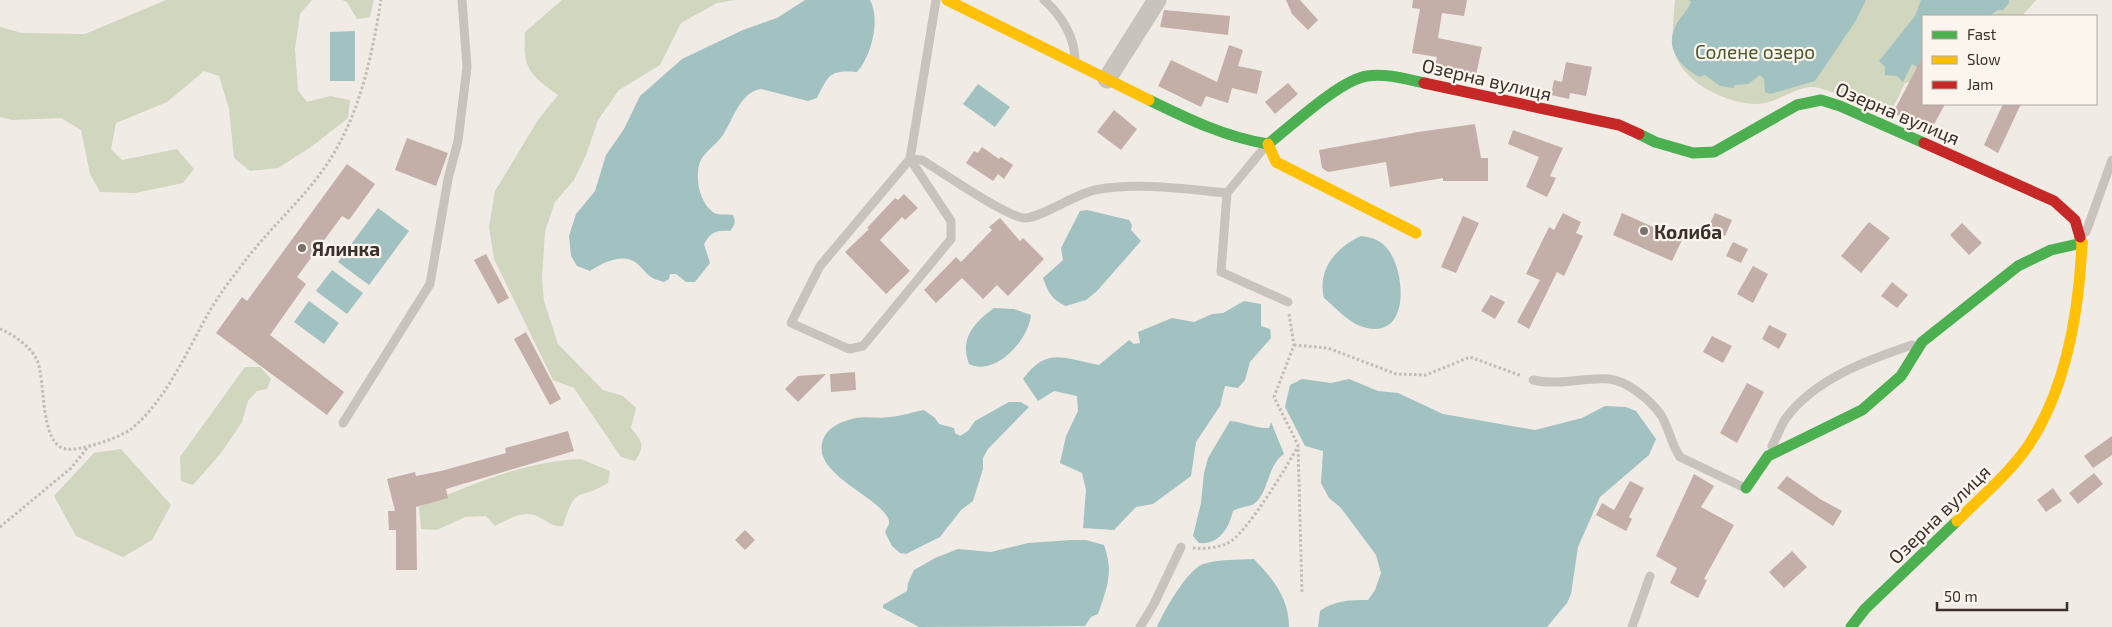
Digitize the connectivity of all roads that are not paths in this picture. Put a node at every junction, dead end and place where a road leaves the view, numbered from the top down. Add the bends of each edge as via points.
1 (462, 0) edge
2 (936, 0) edge
3 (947, 0) edge
4 (1044, 0) edge
5 (1158, 0) edge
6 (1075, 63) junction
7 (1107, 79) junction
8 (1268, 144) junction
9 (910, 159) junction
10 (2112, 160) edge
11 (1227, 193) junction
12 (1416, 233) dead end
13 (2082, 243) junction
14 (1288, 302) road end
15 (1922, 342) junction
16 (1533, 380) road end
17 (343, 423) dead end
18 (1768, 456) junction
19 (1746, 488) joint
20 (1181, 548) road end
21 (1650, 576) dead end
22 (1140, 627) edge
23 (1632, 627) edge
24 (1851, 627) edge

1 - 17 lane via 467,67 458,141 448,179 430,284
2 - 9 lane
3 - 6 street
4 - 6 lane via 1070,35
5 - 7 street
6 - 7 street
7 - 8 street via 1204,127
8 - 11 lane
8 - 12 street via 1276,162
8 - 13 street, Озерна вулиця via 1345,84 1366,76 1394,76 1619,126 1655,142 1693,153 1714,152 1797,105 1821,100 2054,201 2075,220
9 - 9 lane via 951,221 951,239 863,346 849,349 791,323 820,266
9 - 11 lane via 922,160 1003,209 1024,218 1036,216 1071,197 1095,190 1136,187
10 - 13 lane
11 - 14 lane via 1221,272
13 - 15 street via 2051,250 2018,266
13 - 24 street, Озерна вулиця via 2080,284 2066,352 2052,399 2030,443 2009,470 1865,609
15 - 18 street via 1901,376 1862,410
15 - 18 lane via 1866,361 1807,395 1786,419
16 - 19 lane via 1610,379 1641,392 1661,416 1680,457
18 - 19 street
20 - 22 lane
21 - 23 lane

